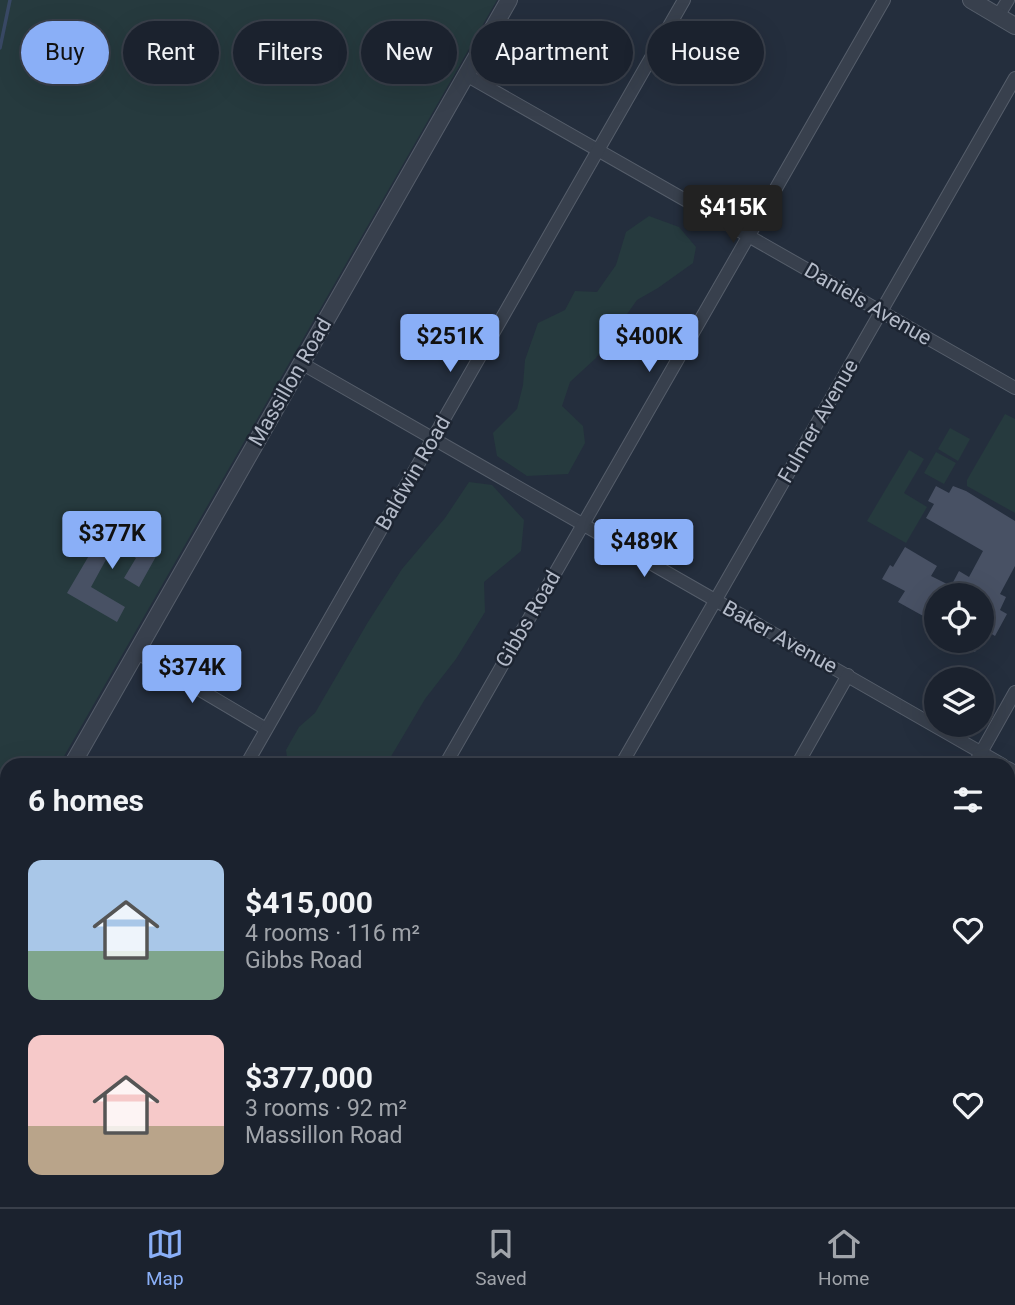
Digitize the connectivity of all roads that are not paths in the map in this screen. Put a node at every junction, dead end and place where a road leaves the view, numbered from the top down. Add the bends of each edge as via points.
1 (509, 0) edge
2 (684, 0) edge
3 (884, 0) edge
4 (971, 0) edge
5 (1007, 0) edge
6 (998, 16) junction
7 (1015, 26) edge
8 (466, 75) junction
9 (1015, 78) edge
10 (599, 149) junction
11 (748, 235) junction
12 (881, 311) junction
13 (301, 363) junction
14 (1015, 386) edge
15 (433, 438) junction
16 (581, 523) junction
17 (715, 601) junction
18 (136, 652) junction
19 (848, 675) junction
20 (1015, 692) edge
21 (266, 729) junction
22 (981, 752) junction
23 (76, 758) edge
24 (250, 758) edge
25 (449, 758) edge
26 (625, 758) edge
27 (801, 758) edge
28 (978, 758) edge
29 (991, 758) edge

1 - 8 street, Massillon Road
2 - 10 street, Baldwin Road
3 - 11 street, Gibbs Road
4 - 6 street
5 - 6 street
6 - 7 street
8 - 10 street, Daniels Avenue
8 - 13 street, Massillon Road
9 - 12 street, Fulmer Avenue
10 - 11 street, Daniels Avenue
10 - 15 street, Baldwin Road
11 - 12 street, Daniels Avenue
11 - 16 street, Gibbs Road
12 - 14 street, Daniels Avenue
12 - 17 street, Fulmer Avenue
13 - 15 street, Baker Avenue
13 - 18 street, Massillon Road
15 - 16 street, Baker Avenue
15 - 21 street, Baldwin Road
16 - 17 street, Baker Avenue
16 - 25 street, Gibbs Road
17 - 19 street, Baker Avenue
17 - 26 street, Fulmer Avenue
18 - 21 street
18 - 23 street, Massillon Road
19 - 22 street, Baker Avenue
19 - 27 street
20 - 22 street
21 - 24 street, Baldwin Road
22 - 28 street
22 - 29 street, Baker Avenue

